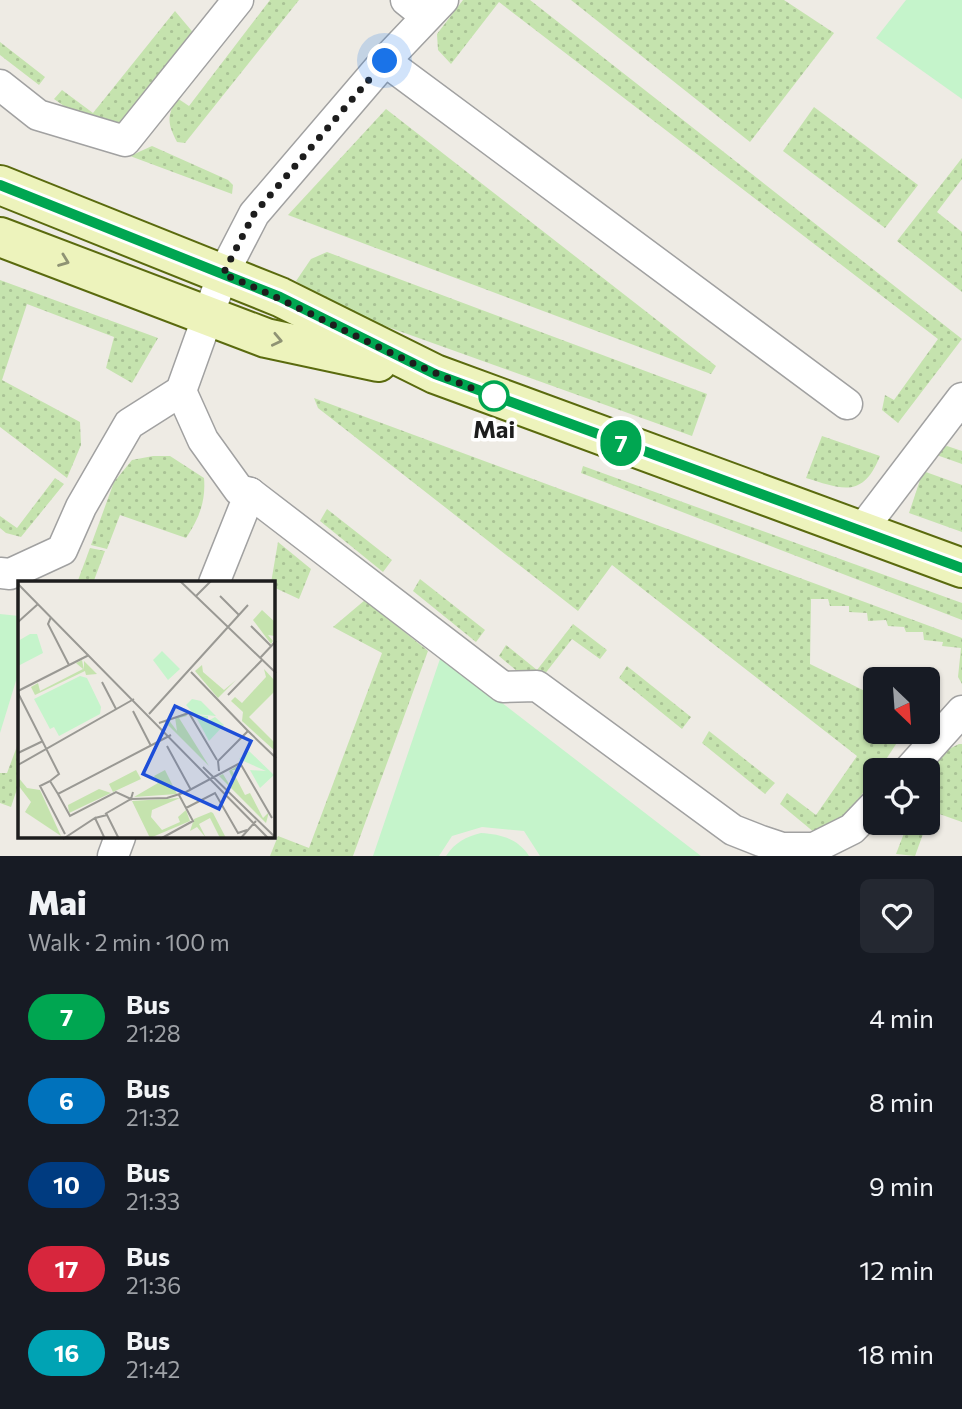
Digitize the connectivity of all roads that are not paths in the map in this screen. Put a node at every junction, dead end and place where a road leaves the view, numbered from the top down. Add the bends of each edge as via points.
1 (238, 0) edge
2 (425, 5) edge
3 (385, 61) junction
4 (0, 85) edge
5 (0, 185) edge
6 (0, 237) edge
7 (223, 274) junction
8 (208, 317) junction
9 (435, 374) junction
10 (181, 391) junction
11 (962, 398) edge
12 (846, 404) dead end
13 (250, 493) junction
14 (860, 532) junction
15 (962, 568) edge
16 (0, 573) edge
17 (215, 581) edge
18 (962, 711) edge
19 (920, 758) edge
20 (863, 818) edge
21 (120, 838) edge
22 (113, 856) edge

1 - 4 street via 125,141 38,115
2 - 3 street
3 - 7 street via 254,214
3 - 12 street
5 - 7 street
6 -> 8 street
7 - 8 street
7 - 9 street via 280,297
8 -> 9 street via 266,338
8 - 10 street
9 - 14 street
10 - 13 street via 203,440 239,490
10 - 16 street via 129,424 80,507 62,550 10,574
11 - 14 street
13 - 17 street
13 - 20 street via 503,687 537,686 733,830 782,848 814,848 852,829
14 - 15 street
18 - 19 street
21 - 22 street

